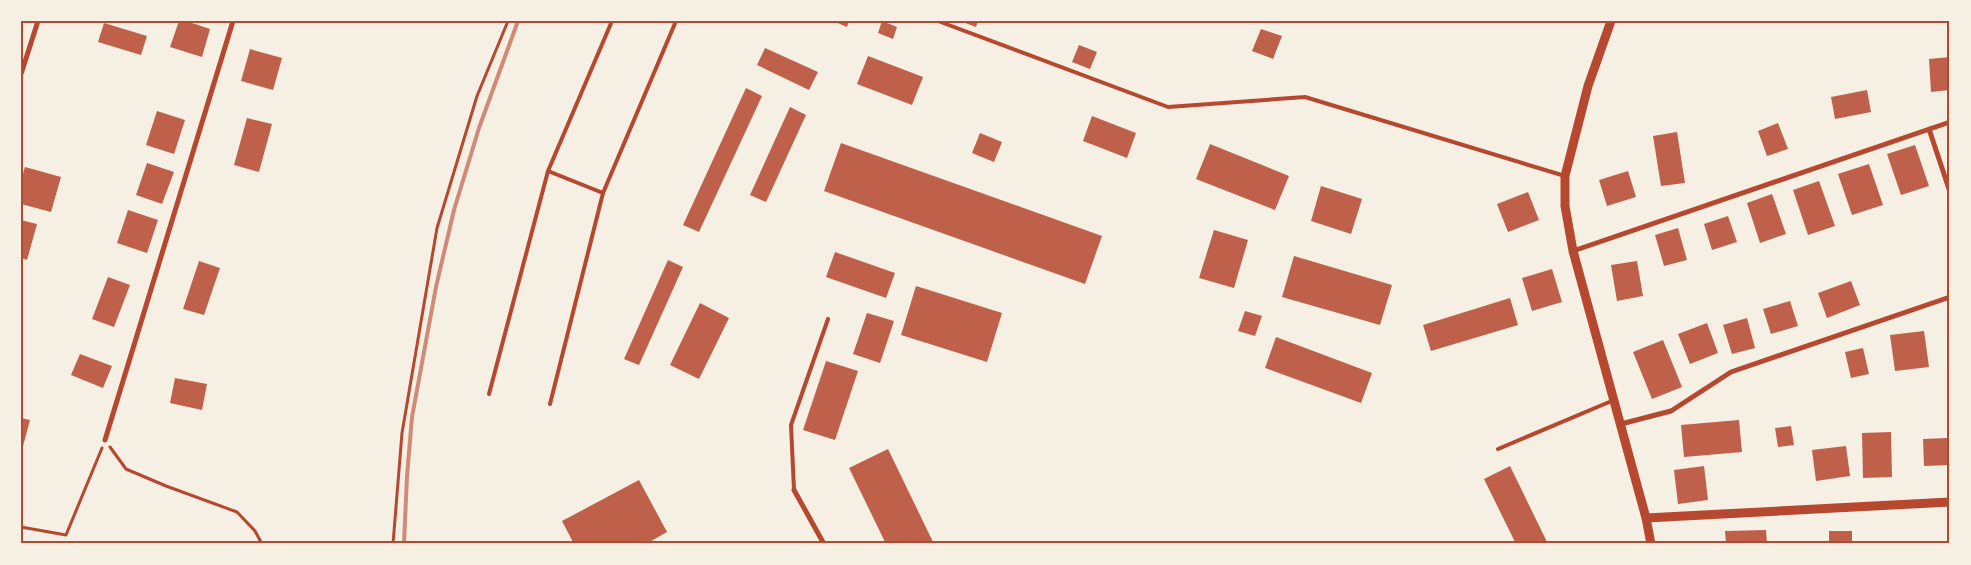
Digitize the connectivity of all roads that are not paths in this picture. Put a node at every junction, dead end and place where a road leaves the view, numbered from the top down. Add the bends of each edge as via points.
1 (38, 21) edge
2 (233, 21) edge
3 (612, 21) edge
4 (676, 21) edge
5 (938, 21) edge
6 (1611, 21) edge
7 (21, 74) edge
8 (1950, 122) edge
9 (1929, 129) junction
10 (548, 171) junction
11 (1565, 176) junction
12 (1950, 192) edge
13 (603, 193) junction
14 (1573, 251) junction
15 (1950, 297) edge
16 (828, 319) dead end
17 (489, 394) dead end
18 (1614, 400) junction
19 (550, 404) dead end
20 (1621, 424) junction
21 (105, 440) road end
22 (1498, 449) dead end
23 (794, 490) joint
24 (1950, 502) edge
25 (1646, 518) junction
26 (824, 544) edge
27 (1651, 544) edge

1 - 7 street
2 - 21 street
3 - 10 lane
4 - 13 lane
5 - 11 lane via 1168,108 1305,97
6 - 11 street via 1588,86
8 - 9 street
9 - 12 street
9 - 14 street
10 - 13 lane
10 - 17 lane
11 - 14 street via 1565,206
13 - 19 lane
14 - 18 street
15 - 20 street via 1731,372 1671,410
16 - 23 lane via 791,425
18 - 20 street
18 - 22 lane
20 - 25 street
23 - 26 street
24 - 25 street
25 - 27 street

